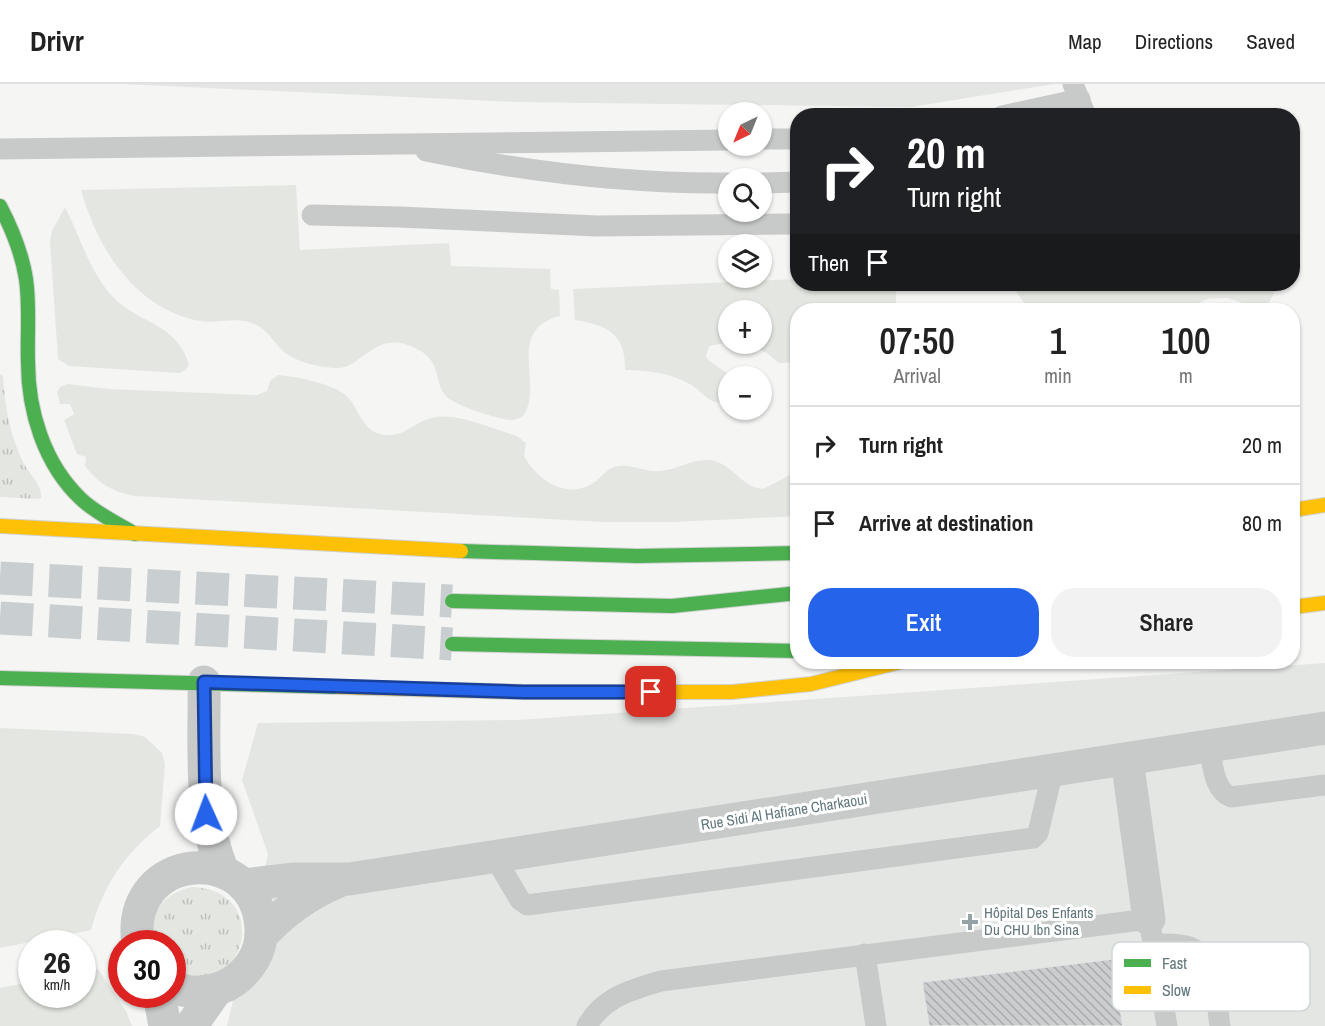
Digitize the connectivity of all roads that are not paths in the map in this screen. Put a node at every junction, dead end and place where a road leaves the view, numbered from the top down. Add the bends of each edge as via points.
1 (1080, 99) edge
2 (1039, 108) edge
3 (772, 139) edge
4 (790, 139) edge
5 (718, 140) edge
6 (384, 143) junction
7 (0, 149) edge
8 (790, 182) edge
9 (718, 183) edge
10 (772, 183) edge
11 (0, 206) edge
12 (312, 215) dead end
13 (790, 224) edge
14 (1325, 505) edge
15 (1300, 509) edge
16 (0, 526) edge
17 (135, 534) junction
18 (790, 553) edge
19 (790, 594) edge
20 (452, 601) tunnel mouth
21 (1325, 603) edge
22 (1300, 606) edge
23 (452, 644) tunnel mouth
24 (790, 651) edge
25 (872, 669) edge
26 (0, 678) edge
27 (204, 682) junction
28 (1325, 728) edge
29 (1209, 747) junction
30 (1126, 759) junction
31 (1053, 770) junction
32 (1325, 785) edge
33 (205, 794) junction
34 (494, 856) junction
35 (177, 871) junction
36 (233, 878) junction
37 (344, 879) junction
38 (138, 930) edge
39 (1151, 931) junction
40 (261, 936) junction
41 (1153, 942) edge
42 (1179, 942) edge
43 (865, 954) junction
44 (217, 989) junction
45 (186, 990) edge
46 (162, 1008) edge
47 (1164, 1011) edge
48 (1218, 1011) edge
49 (165, 1026) edge
50 (191, 1026) edge
51 (587, 1026) edge
52 (876, 1026) edge
53 (1167, 1026) edge
54 (1221, 1026) edge

1 - 2 lane
3 - 4 lane
5 - 6 lane
6 - 7 lane
6 - 9 lane via 508,168 587,178
8 - 10 lane
11 - 17 main road via 20,250 26,279 28,374 39,434 52,462 79,496
12 - 13 lane via 597,226
14 - 15 main road
16 - 17 main road
17 - 18 main road via 524,554
19 - 20 main road via 672,606
21 - 22 main road
23 - 24 main road
25 - 27 main road via 811,684 732,692 524,692
26 - 27 main road
27 - 33 street
28 - 29 street, Rue Sidi Al Hafiane Charkaoui
29 - 30 street, Rue Sidi Al Hafiane Charkaoui
29 - 32 lane via 1217,784 1231,797
30 - 31 street, Rue Sidi Al Hafiane Charkaoui
30 - 39 street
31 - 34 street, Rue Sidi Al Hafiane Charkaoui
31 - 34 lane via 1038,833 1033,838 527,905 520,900
33 - 35 street via 194,834
33 - 36 street via 210,834
34 - 37 street, Rue Sidi Al Hafiane Charkaoui
35 - 36 street, Rue Sidi Al Hafiane Charkaoui via 192,867
35 - 38 street via 163,878 143,901
36 - 37 street, Rue Sidi Al Hafiane Charkaoui
36 - 40 street via 258,908
37 - 40 street via 300,901
39 - 41 lane
39 - 42 lane
39 - 43 lane
40 - 44 street via 258,950 242,974
43 - 51 lane via 661,981 623,993 602,1006
43 - 52 lane
44 - 45 street
44 - 50 street
46 - 49 street
47 - 53 lane
48 - 54 lane

